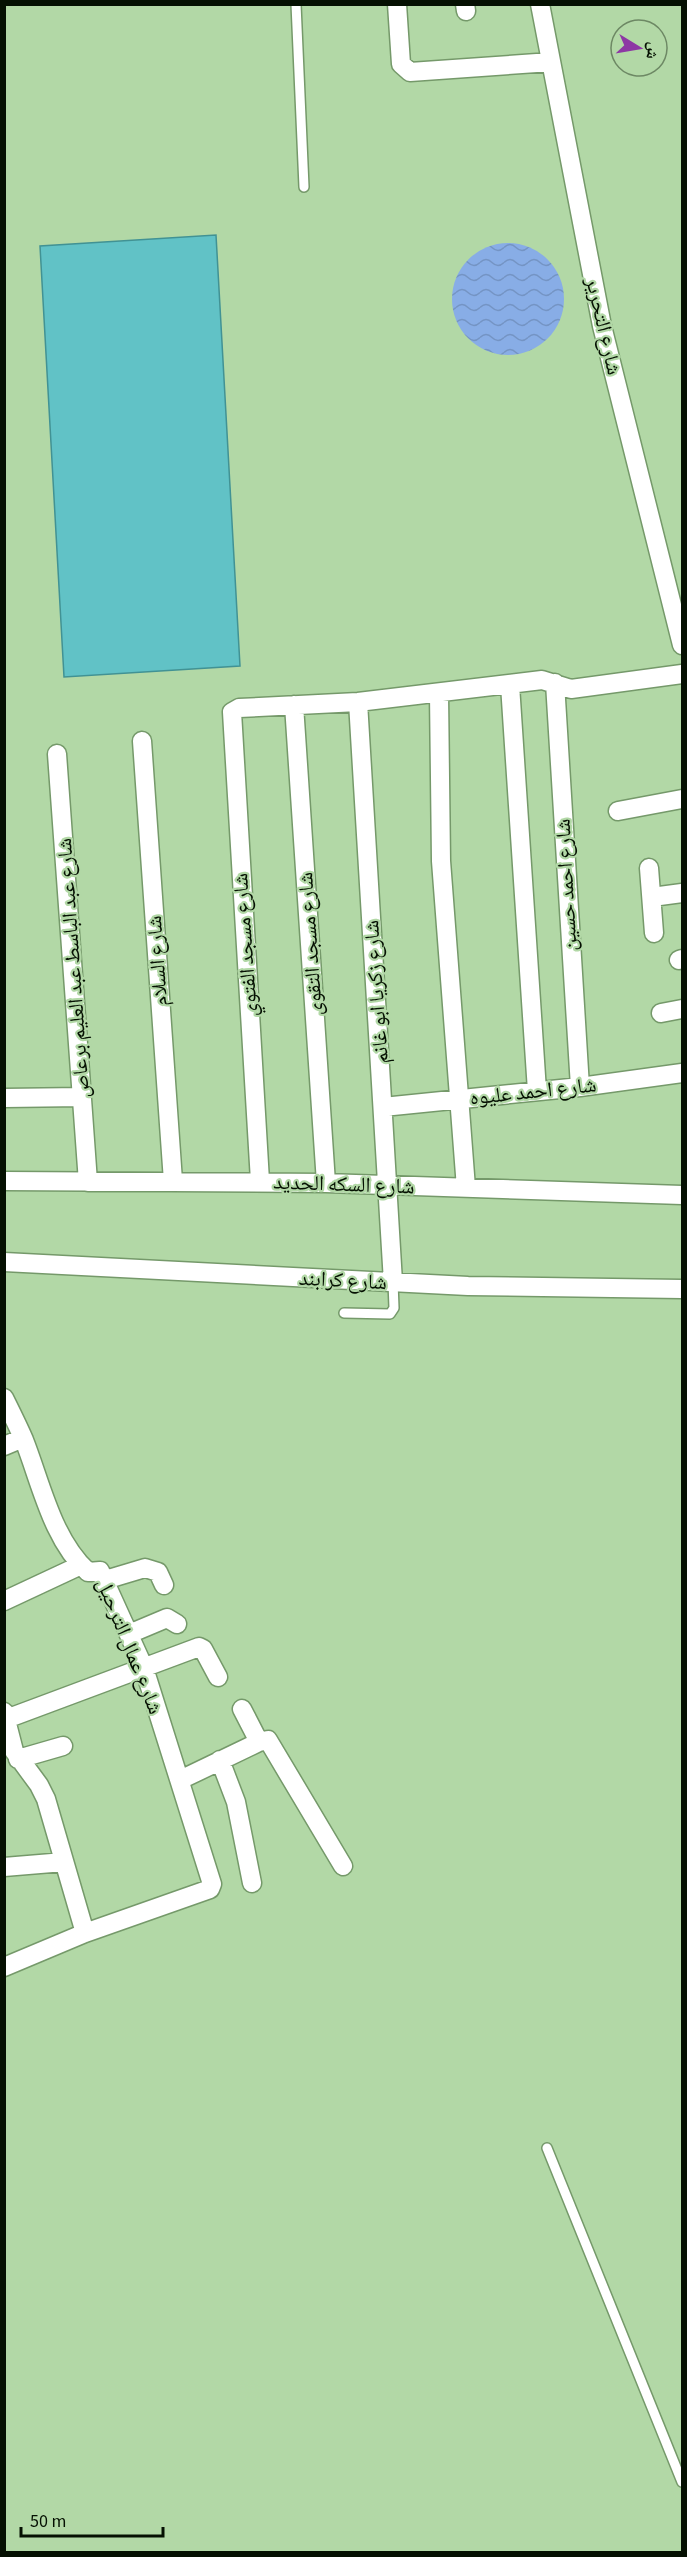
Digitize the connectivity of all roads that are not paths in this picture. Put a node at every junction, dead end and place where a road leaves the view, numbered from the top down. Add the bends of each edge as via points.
1 (296, 4) edge
2 (396, 4) edge
3 (540, 4) edge
4 (551, 62) junction
5 (304, 187) dead end
6 (682, 645) edge
7 (682, 674) edge
8 (555, 683) junction
9 (510, 685) junction
10 (439, 694) junction
11 (358, 702) junction
12 (294, 705) junction
13 (142, 741) dead end
14 (57, 754) dead end
15 (682, 799) edge
16 (618, 811) dead end
17 (649, 868) dead end
18 (682, 893) edge
19 (652, 897) junction
20 (654, 933) dead end
21 (682, 1009) edge
22 (661, 1013) dead end
23 (682, 1073) edge
24 (580, 1087) junction
25 (537, 1091) junction
26 (82, 1097) junction
27 (4, 1098) edge
28 (459, 1099) junction
29 (383, 1107) junction
30 (173, 1181) junction
31 (260, 1181) junction
32 (4, 1182) edge
33 (88, 1182) junction
34 (326, 1183) junction
35 (388, 1185) junction
36 (466, 1188) junction
37 (682, 1195) edge
38 (4, 1262) edge
39 (393, 1282) junction
40 (682, 1289) edge
41 (344, 1313) dead end
42 (4, 1398) edge
43 (23, 1438) junction
44 (4, 1446) edge
45 (81, 1564) junction
46 (105, 1580) junction
47 (164, 1585) dead end
48 (4, 1601) edge
49 (177, 1624) dead end
50 (129, 1634) junction
51 (144, 1668) junction
52 (218, 1677) dead end
53 (242, 1709) dead end
54 (5, 1715) edge
55 (259, 1742) junction
56 (63, 1746) dead end
57 (18, 1759) junction
58 (220, 1760) junction
59 (180, 1780) junction
60 (64, 1862) junction
61 (343, 1866) dead end
62 (4, 1867) edge
63 (252, 1883) dead end
64 (85, 1933) junction
65 (4, 1967) edge
66 (547, 2148) dead end
67 (682, 2482) edge

1 - 5 lane
2 - 4 street via 401,64 410,72
3 - 4 street, شارع التحرير
4 - 6 street, شارع التحرير via 602,326
7 - 8 street via 571,689
8 - 9 street via 542,680
8 - 24 street, شارع احمد حسين
9 - 10 street
9 - 25 street
10 - 11 street
10 - 28 street via 441,861
11 - 12 street
11 - 29 street, شارع زكريا ابو غانم
12 - 31 street, شارع مسجد الفتوي via 235,709 230,717
12 - 34 street, شارع مسجد التقوى
13 - 30 street, شارع السلام
14 - 26 street, شارع عبد الباسط عبد العليم برعاص
15 - 16 street
17 - 19 street
18 - 19 street
19 - 20 street
21 - 22 street
23 - 24 street, شارع احمد عليوه
24 - 25 street, شارع احمد عليوه
25 - 28 street, شارع احمد عليوه
26 - 27 street
26 - 33 street, شارع عبد الباسط عبد العليم برعاص
28 - 29 street, شارع احمد عليوه
28 - 36 street
29 - 35 street, شارع زكريا ابو غانم
30 - 31 street, شارع السكه الحديد
30 - 33 street, شارع السكه الحديد
31 - 34 street, شارع السكه الحديد
32 - 33 street, شارع السكه الحديد
34 - 35 street, شارع السكه الحديد
35 - 36 street, شارع السكه الحديد
35 - 39 street, شارع زكريا ابو غانم
36 - 37 street, شارع السكه الحديد
38 - 39 street, شارع كرابند
39 - 40 street, شارع كرابند
39 - 41 lane via 394,1308 390,1314
42 - 43 street, شارع عمال الترحيل
43 - 44 street
43 - 45 street, شارع عمال الترحيل via 53,1521
45 - 46 street, شارع عمال الترحيل via 88,1572 100,1571
45 - 48 street
46 - 47 street via 145,1568 158,1572
46 - 50 street, شارع عمال الترحيل
49 - 50 street via 166,1618
50 - 51 street, شارع عمال الترحيل
51 - 52 street via 201,1647
51 - 54 street
51 - 59 street, شارع عمال الترحيل
53 - 55 street
54 - 57 street
55 - 58 street
55 - 61 street via 271,1742
56 - 57 street
57 - 60 street via 44,1792
58 - 59 street
58 - 63 street via 236,1802
59 - 64 street, شارع عمال الترحيل via 212,1884 210,1889
60 - 62 street
60 - 64 street
64 - 65 street
66 - 67 lane

